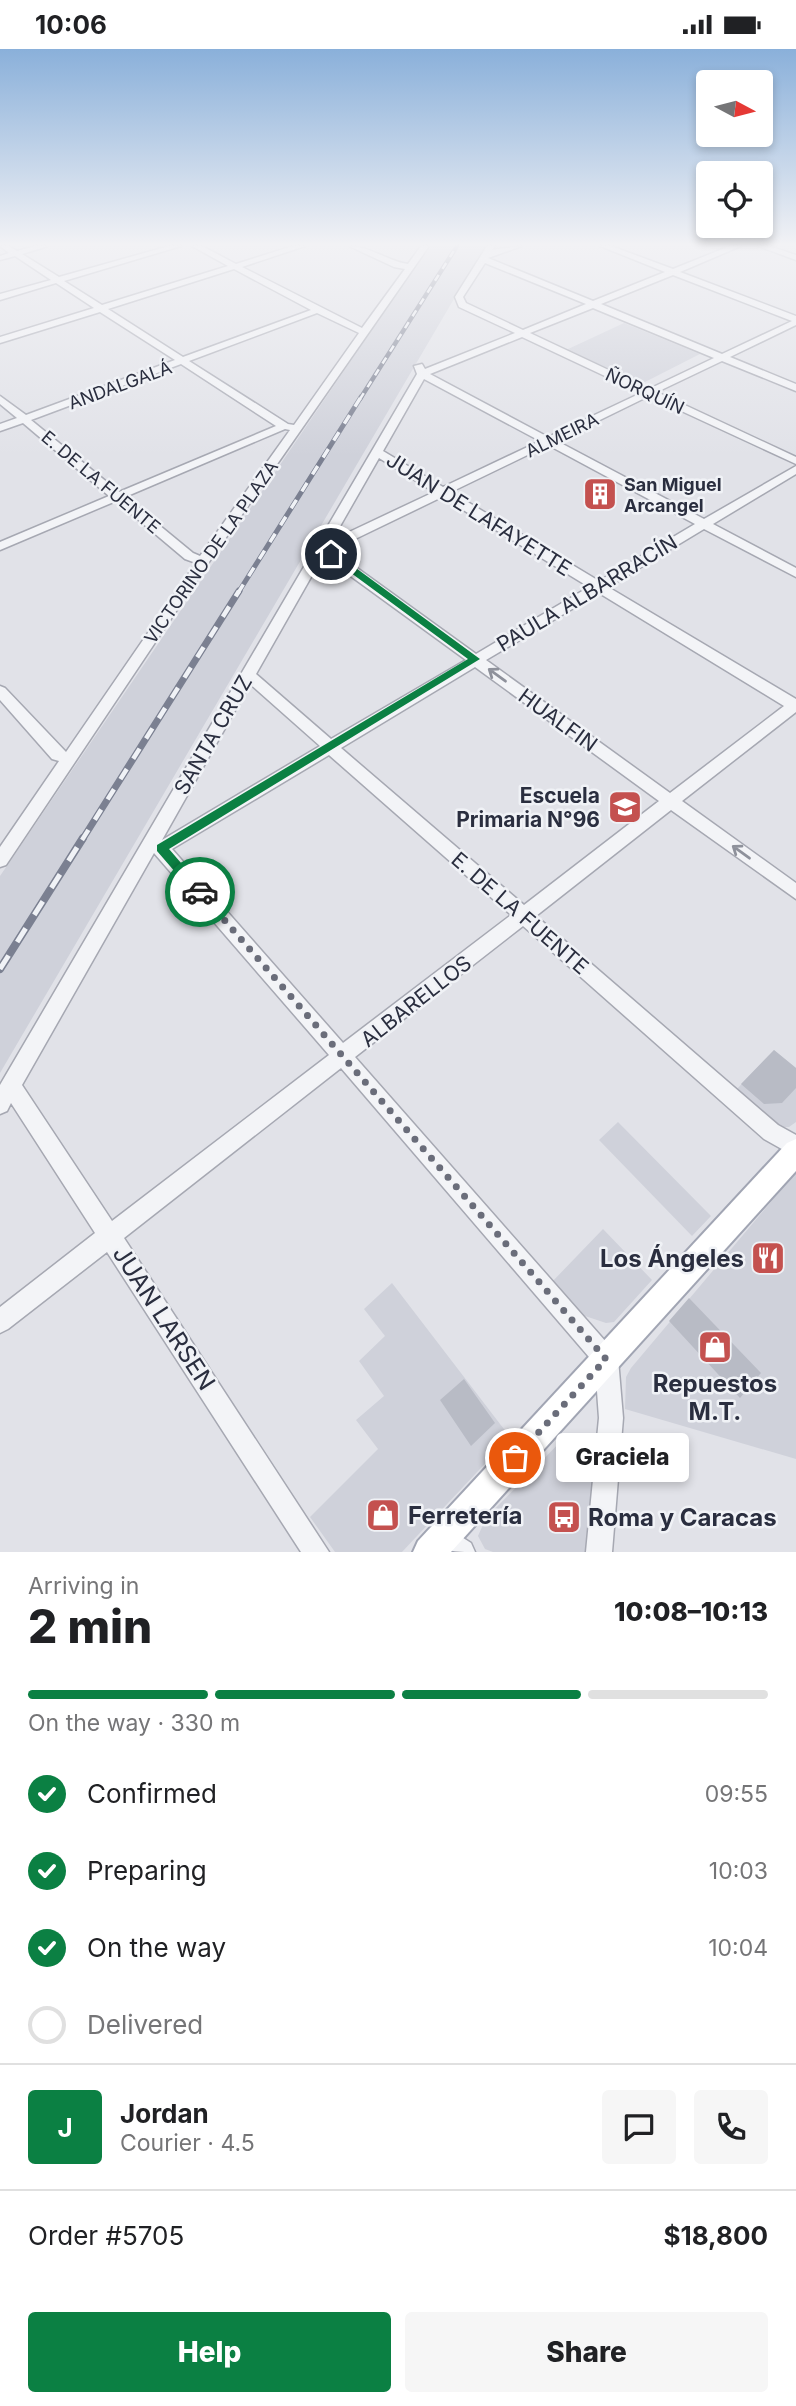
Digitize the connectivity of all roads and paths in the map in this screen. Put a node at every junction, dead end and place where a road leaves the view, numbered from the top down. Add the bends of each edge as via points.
1 (77, 316) edge
2 (115, 316) edge
3 (302, 316) edge
4 (331, 316) edge
5 (376, 316) edge
6 (487, 316) edge
7 (561, 316) edge
8 (624, 316) edge
9 (796, 320) edge
10 (365, 332) junction
11 (520, 333) junction
12 (0, 340) edge
13 (722, 358) junction
14 (184, 361) junction
15 (421, 370) junction
16 (796, 389) edge
17 (649, 393) junction
18 (0, 400) edge
19 (25, 419) junction
20 (0, 428) edge
21 (291, 428) junction
22 (548, 442) junction
23 (377, 452) junction
24 (796, 461) edge
25 (796, 469) edge
26 (443, 492) junction
27 (119, 498) junction
28 (703, 524) junction
29 (323, 544) junction
30 (0, 547) edge
31 (203, 562) junction
32 (796, 573) edge
33 (598, 587) junction
34 (475, 659) junction
35 (248, 675) junction
36 (3, 700) edge
37 (795, 706) edge
38 (330, 745) junction
39 (69, 758) junction
40 (669, 801) junction
41 (155, 846) junction
42 (0, 860) edge
43 (796, 892) edge
44 (523, 916) junction
45 (344, 1057) junction
46 (6, 1094) edge
47 (796, 1149) edge
48 (109, 1235) junction
49 (0, 1321) edge
50 (606, 1359) junction
51 (445, 1547) edge
52 (316, 1552) edge
53 (599, 1552) edge

1 - 12 street
2 - 14 street
3 - 14 street, ANDALGALÁ
4 - 10 street
5 - 10 street, VICTORINO DE LA PLAZA
6 - 11 street, ÑORQUÍN
7 - 11 street
8 - 13 street
9 - 13 street, ALMEIRA
10 - 21 street, VICTORINO DE LA PLAZA
11 - 15 street
11 - 17 street, ÑORQUÍN
13 - 16 street
13 - 17 street, ALMEIRA
14 - 19 street, ANDALGALÁ
14 - 21 street
15 - 22 street
15 - 23 street, SANTA CRUZ
17 - 22 street, ALMEIRA
17 - 24 street, ÑORQUÍN
18 - 19 street, E. DE LA FUENTE
19 - 20 street, ANDALGALÁ
19 - 27 street, E. DE LA FUENTE
21 - 27 street
21 - 31 street, VICTORINO DE LA PLAZA
22 - 26 street, ALMEIRA
22 - 28 street
23 - 26 street, JUAN DE LAFAYETTE
23 - 29 street, SANTA CRUZ
25 - 28 street, PAULA ALBARRACÍN
26 - 29 street, ALMEIRA via 347,538
26 - 33 street, JUAN DE LAFAYETTE
27 - 30 street
27 - 31 street, E. DE LA FUENTE via 189,556
28 - 32 street
28 - 33 street, PAULA ALBARRACÍN
29 - 34 street, HUALFIN
29 - 35 street, SANTA CRUZ
31 - 39 street, VICTORINO DE LA PLAZA
33 - 34 street, PAULA ALBARRACÍN
33 - 37 street, JUAN DE LAFAYETTE
34 - 38 street, PAULA ALBARRACÍN
40 -> 34 street, HUALFIN
35 - 38 street, E. DE LA FUENTE
35 - 41 street, SANTA CRUZ
36 - 39 street via 57,755
37 - 40 street, ALBARELLOS
38 - 41 street, PAULA ALBARRACÍN
38 - 44 street, E. DE LA FUENTE
39 - 42 street, VICTORINO DE LA PLAZA
43 -> 40 street, HUALFIN
40 - 44 street, ALBARELLOS
41 - 45 street
41 - 46 street, SANTA CRUZ
44 - 45 street, ALBARELLOS
44 - 47 street, E. DE LA FUENTE
45 - 48 street, ALBARELLOS
45 - 50 street
46 - 48 street, JUAN LARSEN
47 - 50 main road
48 - 49 street, ALBARELLOS
48 - 52 street, JUAN LARSEN
50 - 51 main road
50 - 53 street via 611,1418

